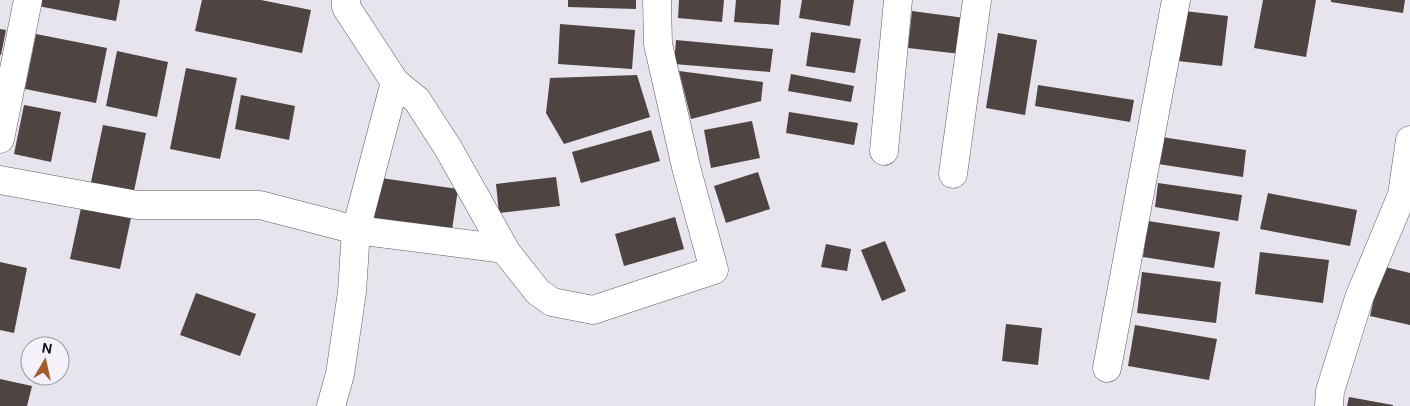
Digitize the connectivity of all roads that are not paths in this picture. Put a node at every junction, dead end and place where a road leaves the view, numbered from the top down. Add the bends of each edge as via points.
1 (28, 0) edge
2 (346, 0) edge
3 (657, 0) edge
4 (898, 0) edge
5 (977, 0) edge
6 (1176, 0) edge
7 (395, 82) junction
8 (0, 139) edge
9 (1410, 140) edge
10 (884, 151) dead end
11 (953, 174) dead end
12 (0, 180) edge
13 (356, 230) junction
14 (504, 249) junction
15 (1107, 368) dead end
16 (331, 406) edge
17 (1329, 406) edge

1 - 8 street
2 - 7 street via 346,7
3 - 14 street via 658,44 714,270 593,310 552,302 538,292
4 - 10 street
5 - 11 street
6 - 15 street
7 - 13 street
7 - 14 street via 417,100
9 - 17 street via 1402,195 1359,298 1330,391
12 - 13 street via 137,205 260,205
13 - 14 street
13 - 16 street via 352,292 340,374

